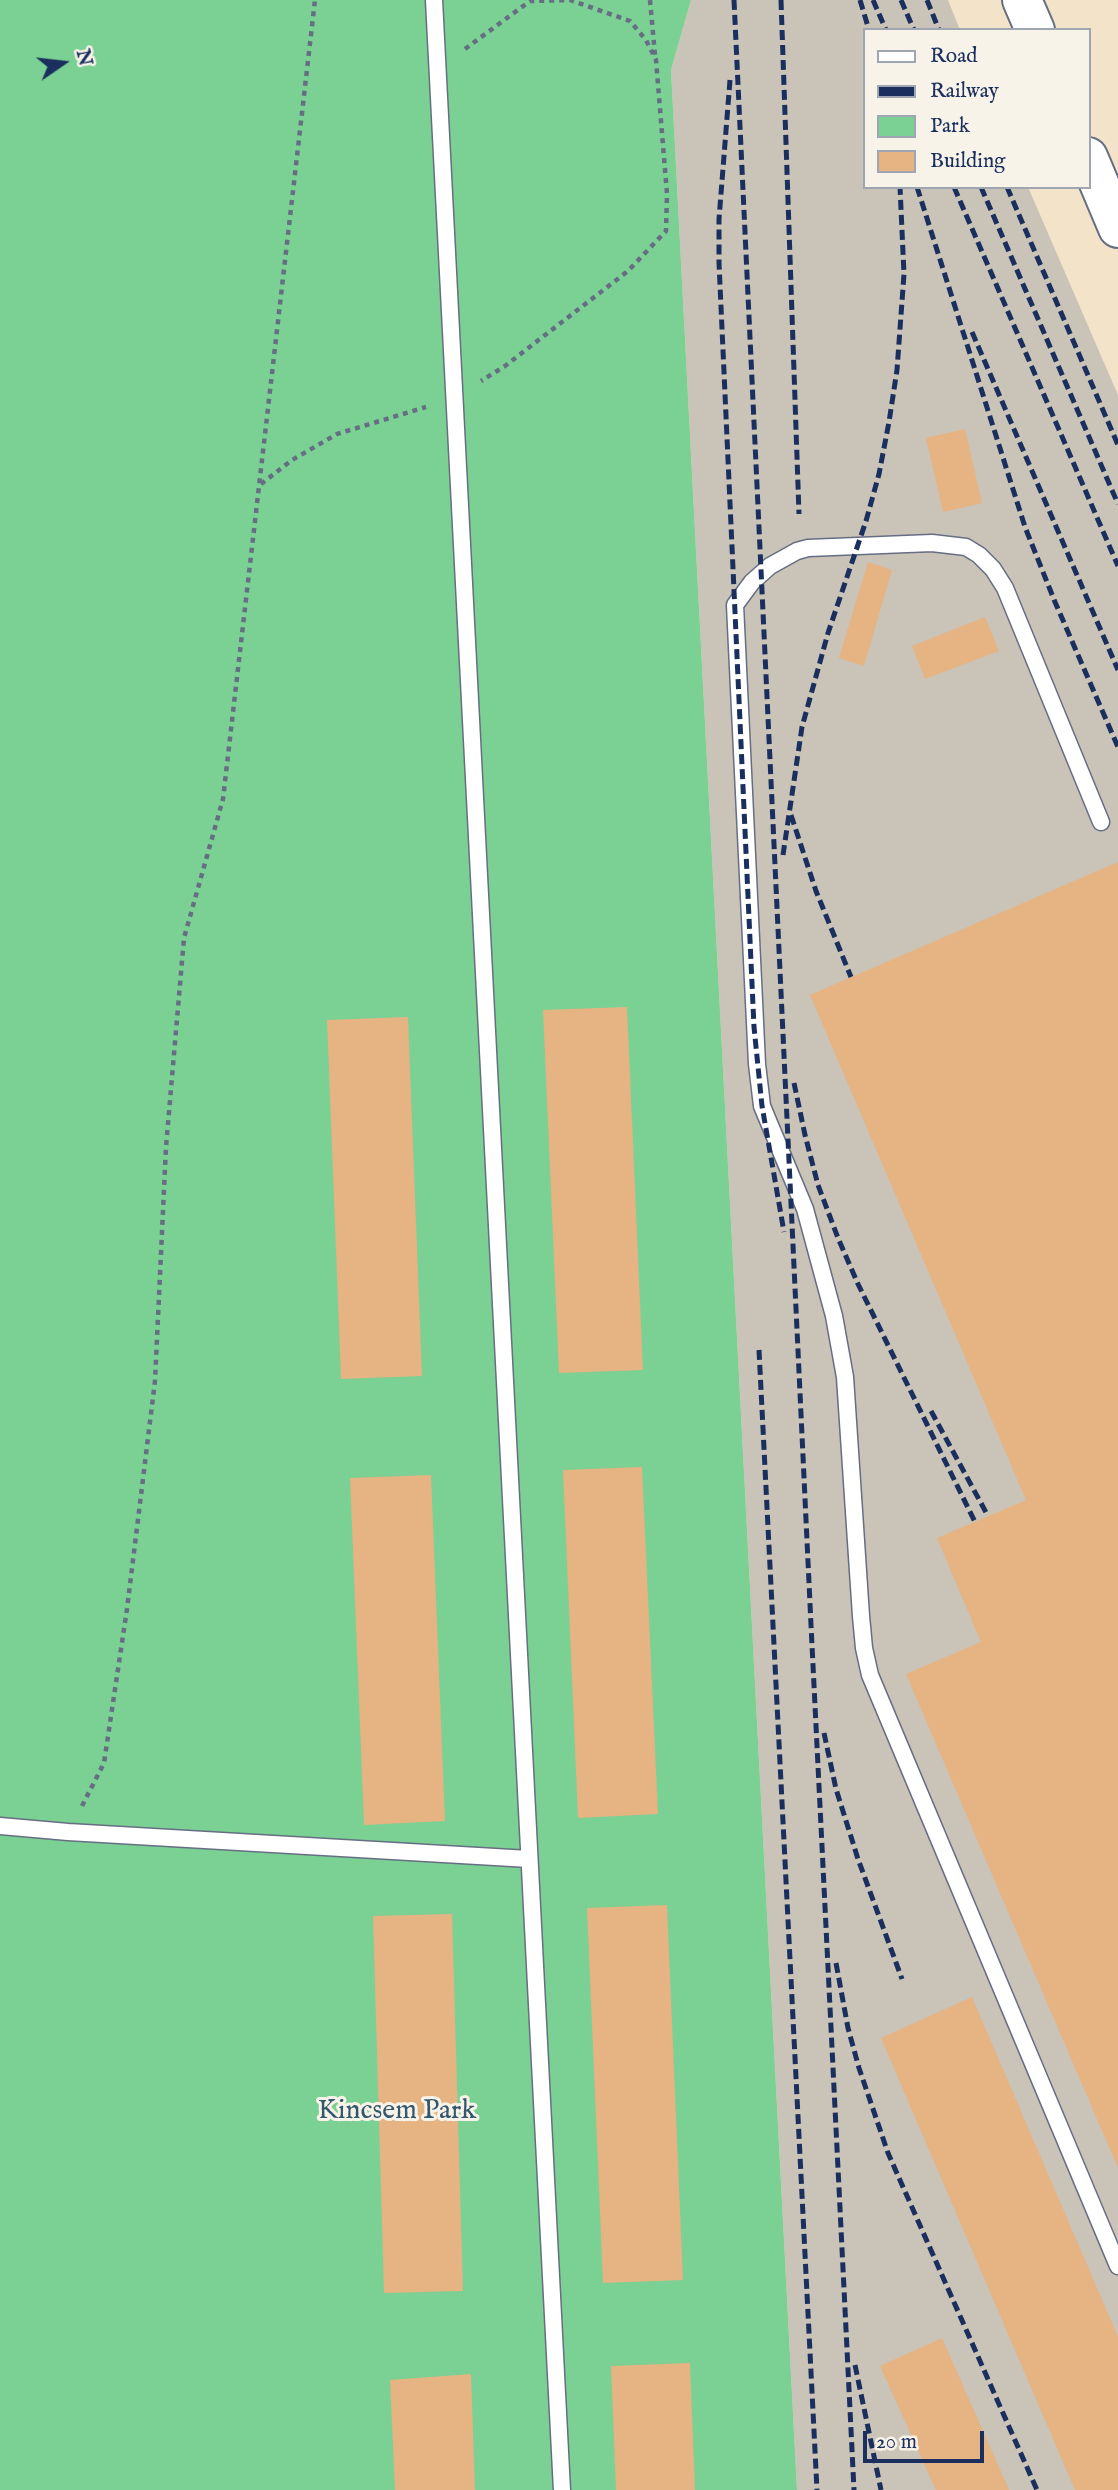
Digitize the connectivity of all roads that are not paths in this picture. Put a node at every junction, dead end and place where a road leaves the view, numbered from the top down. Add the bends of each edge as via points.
1 (434, 0) edge
2 (1022, 0) edge
3 (1034, 28) edge
4 (1090, 162) edge
5 (1118, 228) edge
6 (1101, 822) dead end
7 (0, 1826) edge
8 (530, 1859) junction
9 (1118, 2266) edge
10 (562, 2490) edge

1 - 8 lane
2 - 3 main road
4 - 5 main road
6 - 9 lane via 1005,588 993,569 966,547 932,543 808,548 769,566 735,605 762,1106 805,1209 834,1316 845,1377 861,1616 870,1675
7 - 8 lane
8 - 10 lane

